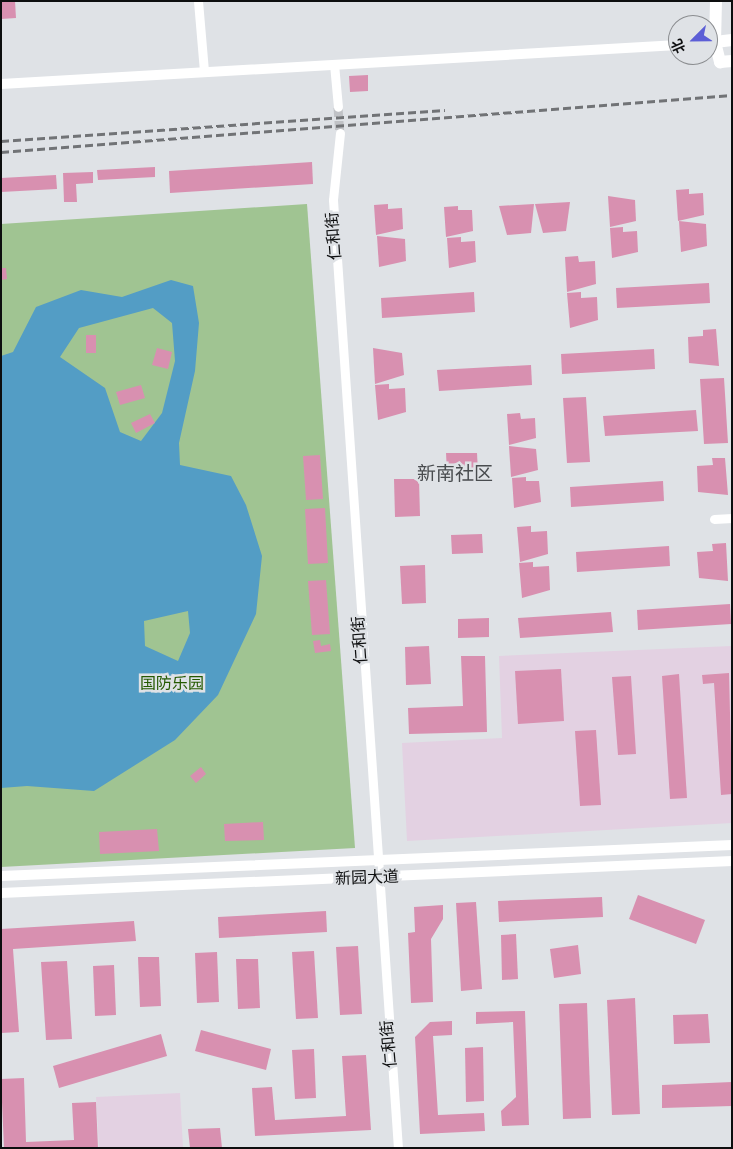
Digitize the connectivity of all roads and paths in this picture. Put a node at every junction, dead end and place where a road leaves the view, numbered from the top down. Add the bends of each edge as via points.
1 (198, 1) edge
2 (716, 1) edge
3 (715, 15) edge
4 (732, 40) edge
5 (718, 42) edge
6 (668, 45) edge
7 (718, 57) edge
8 (732, 61) edge
9 (334, 64) junction
10 (204, 71) junction
11 (1, 84) edge
12 (338, 106) tunnel mouth
13 (340, 133) tunnel mouth
14 (732, 518) edge
15 (714, 519) dead end
16 (732, 845) edge
17 (376, 859) junction
18 (732, 861) edge
19 (1, 876) edge
20 (377, 878) junction
21 (1, 893) edge
22 (398, 1148) edge

1 - 10 street
2 - 3 main road
4 - 5 main road
6 - 9 street
7 - 8 main road via 720,62
9 - 10 street
9 - 12 street
10 - 11 street
13 - 17 street, 仁和街 via 333,200
14 - 15 street
16 - 17 street, 新园大道
17 - 19 street, 新园大道
17 - 20 street, 仁和街
18 - 20 street, 新园大道
20 - 21 street, 新园大道
20 - 22 street, 仁和街

